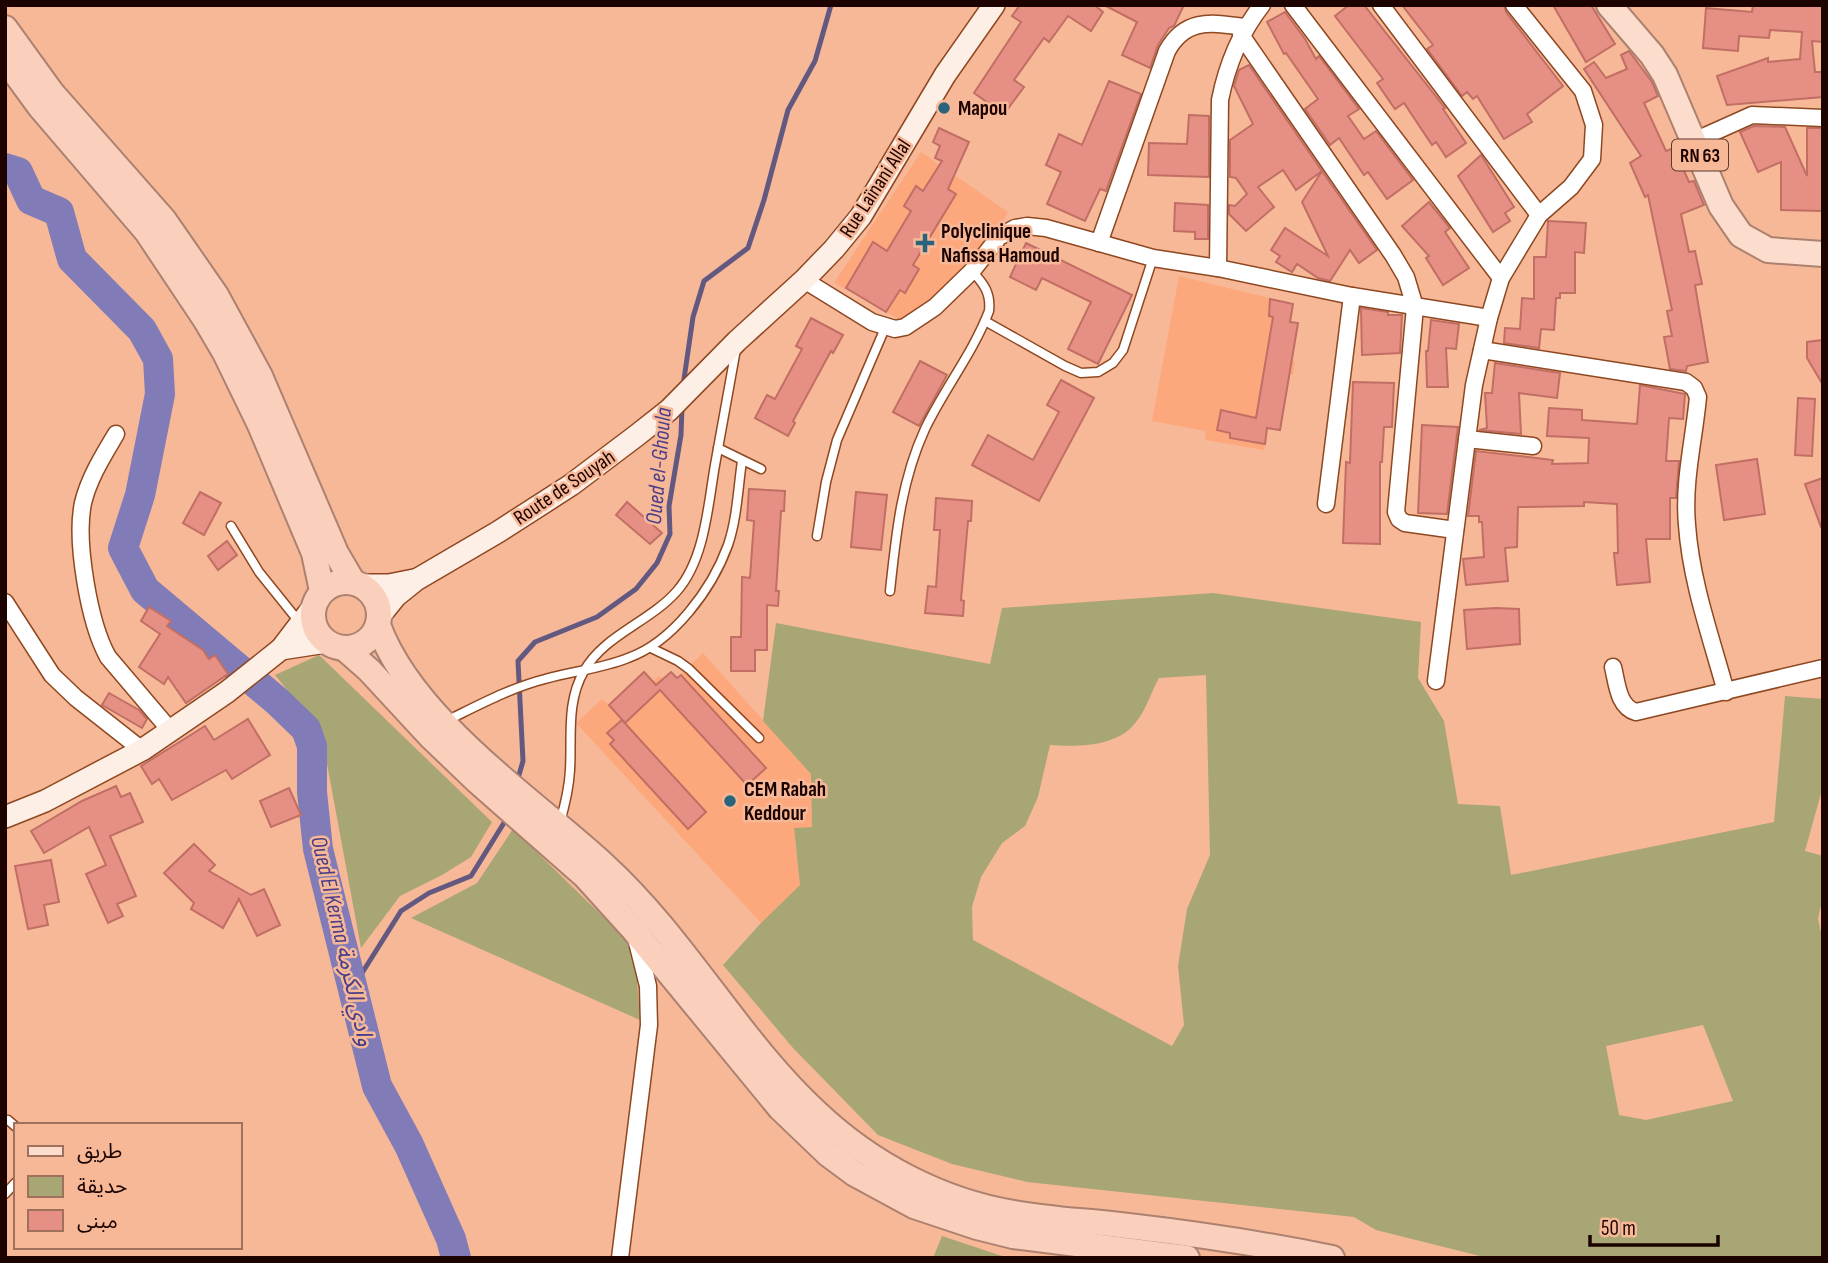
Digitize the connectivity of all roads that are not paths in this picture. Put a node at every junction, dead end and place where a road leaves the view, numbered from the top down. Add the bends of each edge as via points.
1 (994, 5) edge
2 (1262, 5) edge
3 (1293, 5) edge
4 (1381, 5) edge
5 (1514, 5) edge
6 (1609, 5) edge
7 (5, 28) edge
8 (1243, 31) junction
9 (5, 59) edge
10 (1823, 118) edge
11 (1694, 141) junction
12 (1539, 215) junction
13 (1099, 243) junction
14 (1823, 254) edge
15 (1153, 258) junction
16 (1218, 268) junction
17 (972, 271) junction
18 (1501, 278) junction
19 (804, 280) junction
20 (1352, 296) junction
21 (1415, 307) junction
22 (1489, 318) junction
23 (985, 321) junction
24 (885, 328) junction
25 (737, 341) junction
26 (1482, 350) junction
27 (701, 379) joint
28 (116, 434) dead end
29 (1466, 439) junction
30 (1533, 446) dead end
31 (718, 448) junction
32 (742, 461) junction
33 (761, 469) dead end
34 (1326, 503) dead end
35 (231, 526) dead end
36 (1455, 530) junction
37 (817, 536) dead end
38 (416, 580) junction
39 (357, 583) junction
40 (890, 591) dead end
41 (5, 602) edge
42 (312, 607) junction
43 (378, 621) junction
44 (335, 645) junction
45 (651, 648) junction
46 (281, 649) junction
47 (1613, 667) dead end
48 (1823, 668) edge
49 (583, 671) junction
50 (1436, 681) dead end
51 (1726, 692) junction
52 (444, 722) junction
53 (170, 730) junction
54 (759, 738) dead end
55 (142, 750) junction
56 (484, 774) junction
57 (5, 817) edge
58 (542, 820) junction
59 (633, 929) junction
60 (8, 1120) dead end
61 (14, 1125) edge
62 (620, 1258) edge
63 (1187, 1258) edge
64 (1332, 1258) edge

1 - 19 main road, Rue Laïnani Allal via 945,75 861,216
2 - 8 street
3 - 18 street
4 - 12 street
5 - 12 street via 1583,91 1594,125 1592,159
6 - 11 main road, RN 63 via 1658,64
7 - 39 highway via 60,102 164,220 216,295 260,376 336,553
8 - 13 street via 1212,23 1195,25 1173,41
8 - 16 street via 1220,100
8 - 21 street via 1393,255
9 - 42 highway via 147,232 225,353 318,566
10 - 11 street via 1752,115
11 - 14 main road, RN 63 via 1721,206 1741,235 1768,250
12 - 18 street
13 - 15 street
13 - 17 street via 1046,228 1015,228 999,237
15 - 16 street
15 - 23 lane via 1123,349 1113,363 1098,372 1081,373 1065,366
16 - 20 street
17 - 23 lane via 990,300
17 - 24 street via 915,322 895,330
18 - 22 street
19 - 24 street
19 - 25 main road, Rue Laïnani Allal
20 - 21 street
20 - 34 street
21 - 22 street
21 - 36 street via 1396,512 1405,523
22 - 26 street
23 - 40 lane via 916,451 901,501
24 - 37 lane via 837,440
25 - 27 main road, Rue Laïnani Allal
25 - 31 lane
26 - 29 street
26 - 51 street via 1686,382 1694,388 1698,397 1686,486 1686,525
27 - 38 main road, Route de Souyah via 571,485
28 - 53 street via 88,486 81,518 92,617 108,657
29 - 30 street
29 - 36 street
31 - 32 lane
31 - 49 lane via 701,540 685,579 665,603 593,658
32 - 33 lane
32 - 45 lane via 729,543 715,575 682,619
35 - 42 lane via 259,572
36 - 50 street
38 - 39 main road, Route de Souyah via 389,585
38 - 43 main road, Route de Souyah via 396,596
39 - 42 highway via 337,582
39 - 43 highway via 375,598
41 - 55 street via 52,675
42 - 44 highway via 315,626
42 - 46 main road
43 - 44 highway via 374,633 361,645
43 - 52 highway via 398,668
44 - 46 main road
44 - 56 highway via 369,670 431,737
45 - 49 lane
45 - 54 lane via 689,669
46 - 53 main road
47 - 51 street via 1623,705 1636,712
48 - 51 street
49 - 52 lane via 507,692
49 - 58 lane via 570,714 569,789
52 - 56 highway
53 - 55 main road
55 - 57 main road via 46,801
56 - 58 highway
58 - 59 highway
58 - 64 highway via 606,866 795,1091 842,1135 895,1170 953,1197 1014,1213 1242,1240
59 - 62 street via 650,1008
59 - 63 highway via 780,1108 828,1154 884,1191 945,1218 1013,1236
60 - 61 lane

